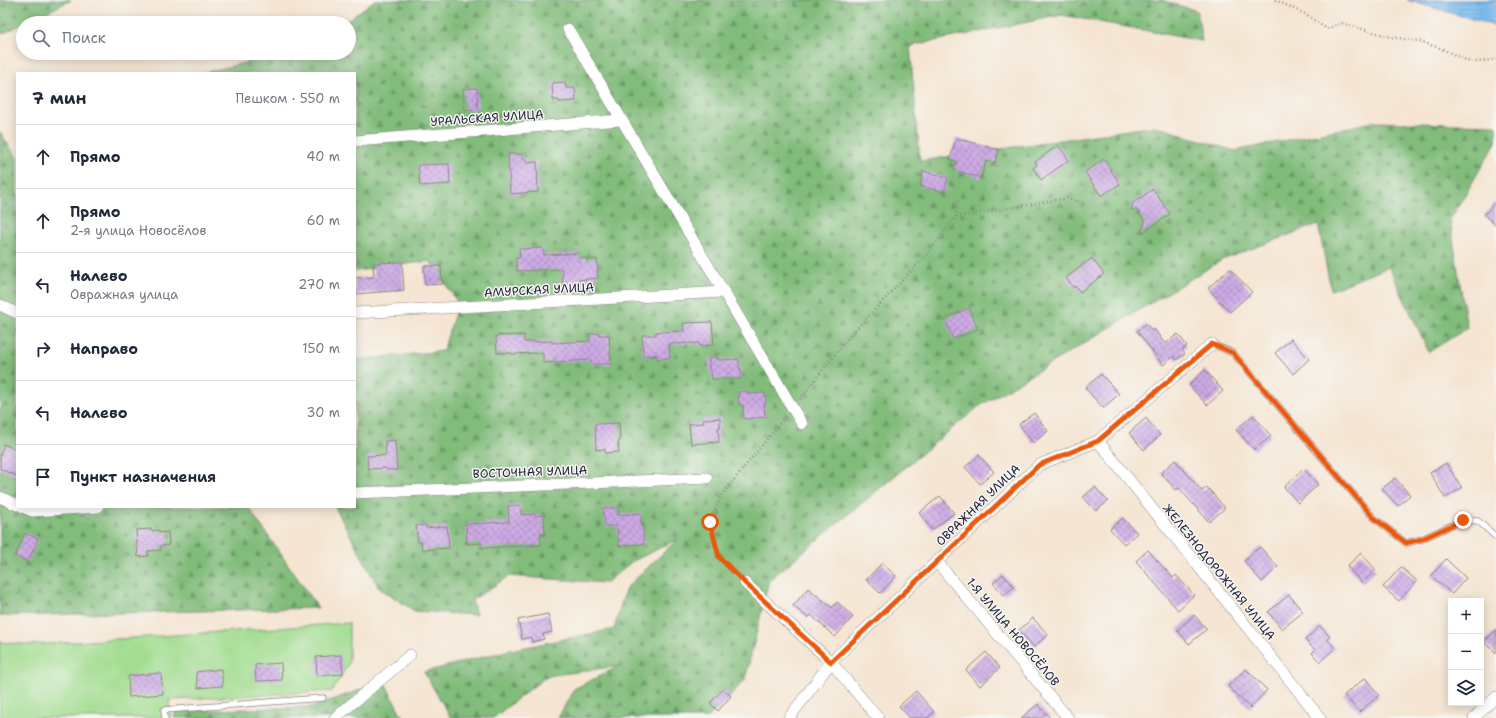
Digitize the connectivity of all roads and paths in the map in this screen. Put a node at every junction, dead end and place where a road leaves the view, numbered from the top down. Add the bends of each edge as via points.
1 (1275, 0) edge
2 (568, 29) dead end
3 (1496, 59) edge
4 (622, 120) junction
5 (356, 141) edge
6 (958, 200) dead end
7 (1079, 202) dead end
8 (956, 217) junction
9 (724, 292) junction
10 (0, 306) edge
11 (16, 312) edge
12 (356, 313) edge
13 (1212, 344) joint
14 (799, 399) dead end
15 (789, 411) dead end
16 (802, 424) dead end
17 (1098, 441) junction
18 (707, 478) dead end
19 (356, 493) edge
20 (0, 497) edge
21 (16, 505) edge
22 (25, 508) edge
23 (82, 508) edge
24 (1496, 537) edge
25 (937, 562) junction
26 (745, 583) joint
27 (410, 655) dead end
28 (831, 662) junction
29 (1496, 697) edge
30 (323, 698) dead end
31 (165, 718) edge
32 (336, 718) edge
33 (789, 718) edge
34 (878, 718) edge
35 (1068, 718) edge
36 (1320, 718) edge
37 (1474, 718) edge

1 - 3 path via 1305,14 1327,29 1341,23 1391,37 1418,41 1468,61
2 - 4 street
4 - 5 street, УРАЛЬСКАЯ УЛИЦА
4 - 9 street
6 - 8 path
7 - 8 path via 1068,198
8 - 14 path via 929,252 848,338
9 - 12 street, АМУРСКАЯ УЛИЦА
9 - 16 street
10 - 11 street
13 - 17 street, ОВРАЖНАЯ УЛИЦА
13 - 24 lane via 1233,353 1373,517 1406,543 1422,539 1463,520 1478,521
15 - 26 path via 721,496 710,522 719,557
17 - 25 street, ОВРАЖНАЯ УЛИЦА via 1039,465
17 - 36 street, ЖЕЛЕЗНОДОРОЖНАЯ УЛИЦА
18 - 19 street, ВОСТОЧНАЯ УЛИЦА
20 - 21 street
22 - 23 street via 32,511
25 - 28 street, ОВРАЖНАЯ УЛИЦА
25 - 35 street, 1-Я УЛИЦА НОВОСЁЛОВ
26 - 28 street
27 - 32 street
28 - 33 street, ОВРАЖНАЯ УЛИЦА
28 - 34 street
29 - 37 street
30 - 31 lane via 164,710

